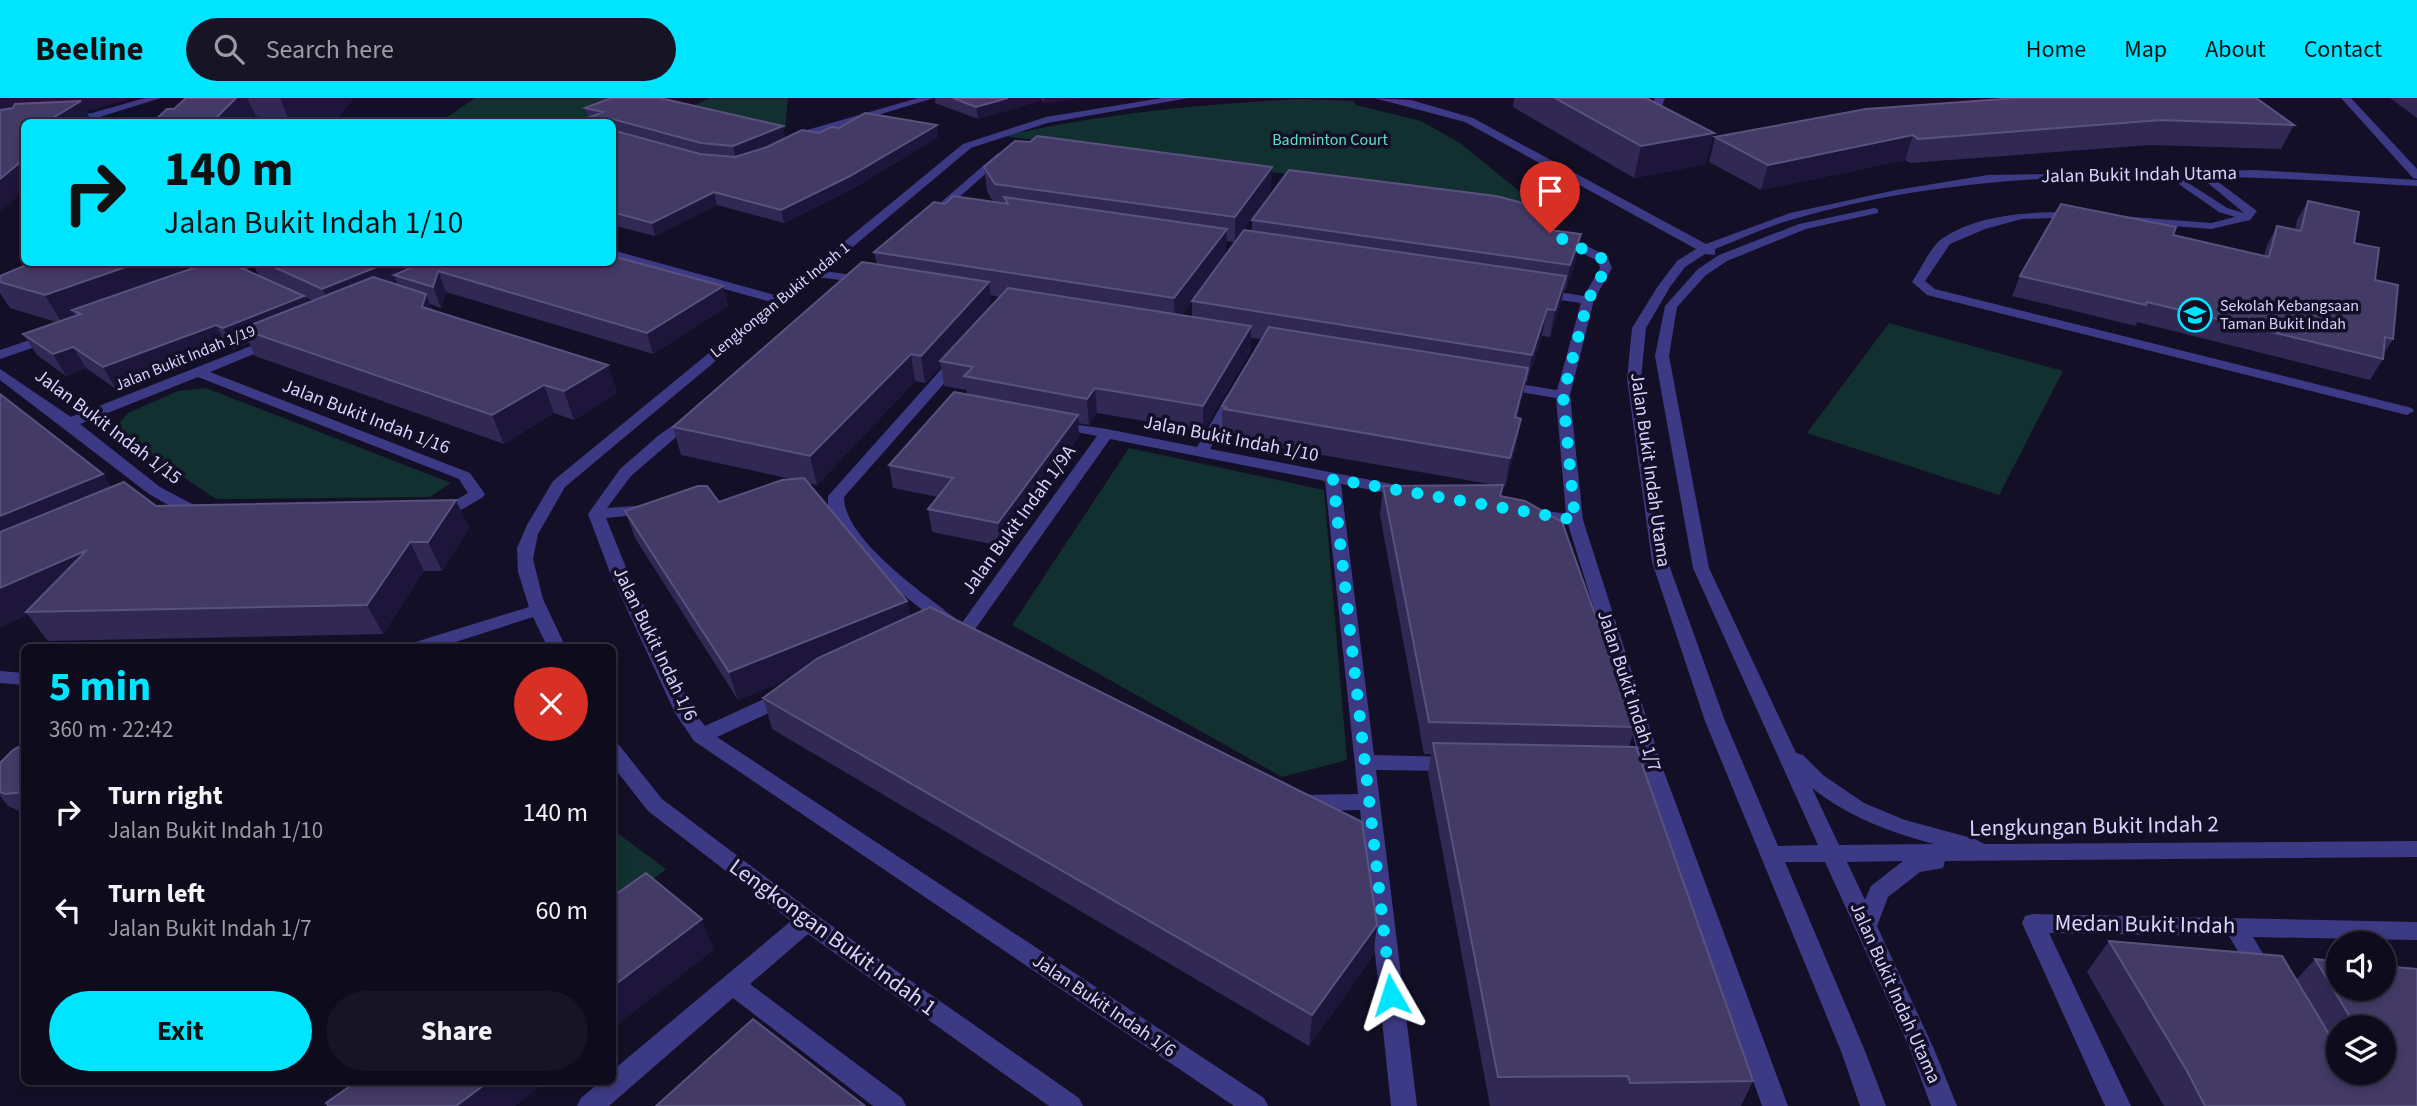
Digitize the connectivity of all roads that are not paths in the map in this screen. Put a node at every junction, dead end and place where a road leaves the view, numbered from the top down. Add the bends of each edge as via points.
1 (156, 98) edge
2 (929, 98) edge
3 (1184, 98) edge
4 (1379, 98) edge
5 (1660, 98) edge
6 (2346, 98) edge
7 (62, 119) edge
8 (21, 123) edge
9 (12, 124) edge
10 (1670, 130) edge
11 (776, 149) edge
12 (1016, 150) edge
13 (2404, 163) junction
14 (2417, 168) edge
15 (2417, 176) edge
16 (2346, 178) junction
17 (2184, 183) junction
18 (2213, 183) junction
19 (2417, 183) edge
20 (2417, 194) edge
21 (2246, 218) junction
22 (923, 223) edge
23 (1550, 233) edge
24 (1704, 249) junction
25 (616, 255) edge
26 (1723, 258) junction
27 (875, 263) edge
28 (252, 266) edge
29 (813, 273) junction
30 (206, 281) edge
31 (850, 283) junction
32 (883, 284) edge
33 (1521, 290) edge
34 (779, 300) junction
35 (1588, 300) junction
36 (64, 332) edge
37 (284, 337) edge
38 (964, 352) edge
39 (0, 355) edge
40 (198, 372) junction
41 (0, 373) edge
42 (1242, 381) edge
43 (1481, 382) edge
44 (1563, 395) junction
45 (705, 405) edge
46 (2407, 411) dead end
47 (1041, 421) edge
48 (70, 423) junction
49 (1107, 433) junction
50 (1200, 452) junction
51 (1333, 479) junction
52 (160, 494) junction
53 (1427, 495) edge
54 (135, 505) edge
55 (662, 509) edge
56 (1521, 511) edge
57 (417, 513) edge
58 (218, 514) edge
59 (596, 514) junction
60 (1575, 520) junction
61 (538, 610) junction
62 (957, 626) junction
63 (923, 633) edge
64 (987, 642) edge
65 (428, 644) edge
66 (555, 644) edge
67 (0, 677) edge
68 (21, 679) edge
69 (800, 690) edge
70 (701, 736) junction
71 (1785, 747) junction
72 (616, 755) edge
73 (1365, 762) junction
74 (1475, 765) edge
75 (1626, 768) edge
76 (1653, 769) junction
77 (1284, 799) edge
78 (1369, 802) junction
79 (2416, 851) edge
80 (1833, 853) junction
81 (1998, 853) junction
82 (1771, 854) junction
83 (807, 921) junction
84 (1866, 926) junction
85 (2235, 926) junction
86 (2417, 931) edge
87 (734, 985) junction
88 (2272, 989) edge
89 (616, 1084) edge
90 (615, 1085) edge
91 (590, 1106) edge
92 (893, 1106) edge
93 (1070, 1106) edge
94 (1255, 1106) edge
95 (1404, 1106) edge
96 (1775, 1106) edge
97 (1873, 1106) edge
98 (1944, 1106) edge
99 (2118, 1106) edge

1 - 7 street via 93,116
2 - 11 street via 811,132
3 - 29 street, Lengkongan Bukit Indah 1 via 1058,116 967,146
4 - 24 street via 1469,120
5 - 10 street via 1654,113
6 - 13 street
8 - 9 street
12 - 22 street via 999,156 949,207
13 - 14 street
13 - 15 street
13 - 16 street via 2392,170
16 - 19 street, Jalan Bukit Indah Utama
16 - 24 street, Jalan Bukit Indah Utama via 2182,173 1988,178 1790,216
17 - 18 street, Jalan Bukit Indah Utama
17 - 21 street via 2223,210
17 - 26 street, Jalan Bukit Indah Utama via 2007,187 1913,202 1802,226
18 - 20 street, Jalan Bukit Indah Utama
18 - 21 street via 2251,211
21 - 46 street via 2211,226 2022,216 1946,241 1918,282 1931,292
23 - 35 street, Jalan Bukit Indah 1/7 via 1603,259 1606,268
24 - 26 street
24 - 82 street, Jalan Bukit Indah Utama via 1681,264 1639,328 1634,379 1660,562 1715,720
25 - 34 street
26 - 71 street, Jalan Bukit Indah Utama via 1702,272 1671,306 1662,356 1701,568
27 - 31 street
28 - 30 street via 238,275
29 - 31 street
29 - 34 street, Lengkongan Bukit Indah 1
31 - 32 street
33 - 35 street
34 - 61 street, Lengkongan Bukit Indah 1 via 559,484 525,548
35 - 44 street, Jalan Bukit Indah 1/7
36 - 39 street
37 - 40 street, Jalan Bukit Indah 1/19
38 - 62 street via 928,401 830,496 836,511 881,569
40 - 48 street, Jalan Bukit Indah 1/19
40 - 57 street, Jalan Bukit Indah 1/16 via 466,476 477,494 445,513
41 - 48 street, Jalan Bukit Indah 1/15
42 - 50 street
43 - 44 street
44 - 60 street, Jalan Bukit Indah 1/7
45 - 59 street via 620,477
47 - 49 street, Jalan Bukit Indah 1/10
48 - 52 street, Jalan Bukit Indah 1/15
49 - 50 street, Jalan Bukit Indah 1/10
49 - 62 street, Jalan Bukit Indah 1/9A
50 - 51 street, Jalan Bukit Indah 1/10
51 - 53 street, Jalan Bukit Indah 1/10
51 - 73 street
52 - 54 street
52 - 58 street, Jalan Bukit Indah 1/15 via 196,514
55 - 59 street
56 - 60 street
59 - 70 street, Jalan Bukit Indah 1/6 via 685,713
60 - 76 street, Jalan Bukit Indah 1/7
61 - 65 street
61 - 66 street, Lengkongan Bukit Indah 1
62 - 63 street
62 - 64 street
67 - 68 street
69 - 70 street
70 - 94 street, Jalan Bukit Indah 1/6
71 - 80 street, Jalan Bukit Indah Utama
71 - 81 street via 1811,776 1852,808
72 - 83 street, Lengkongan Bukit Indah 1 via 655,805
73 - 74 street
73 - 78 street
75 - 76 street
76 - 96 street, Jalan Bukit Indah 1/7
77 - 78 street via 1305,804
78 - 95 street
79 - 81 street, Lengkungan Bukit Indah 2
80 - 81 street, Lengkungan Bukit Indah 2
80 - 82 street, Lengkungan Bukit Indah 2
80 - 84 street, Jalan Bukit Indah Utama
81 - 84 street via 1915,864 1879,892
82 - 97 street, Jalan Bukit Indah Utama
83 - 87 street
83 - 93 street, Lengkongan Bukit Indah 1
84 - 98 street, Jalan Bukit Indah Utama
85 - 86 street, Medan Bukit Indah
85 - 88 street
85 - 99 street, Medan Bukit Indah via 2033,923
87 - 89 street
87 - 92 street
90 - 91 street

